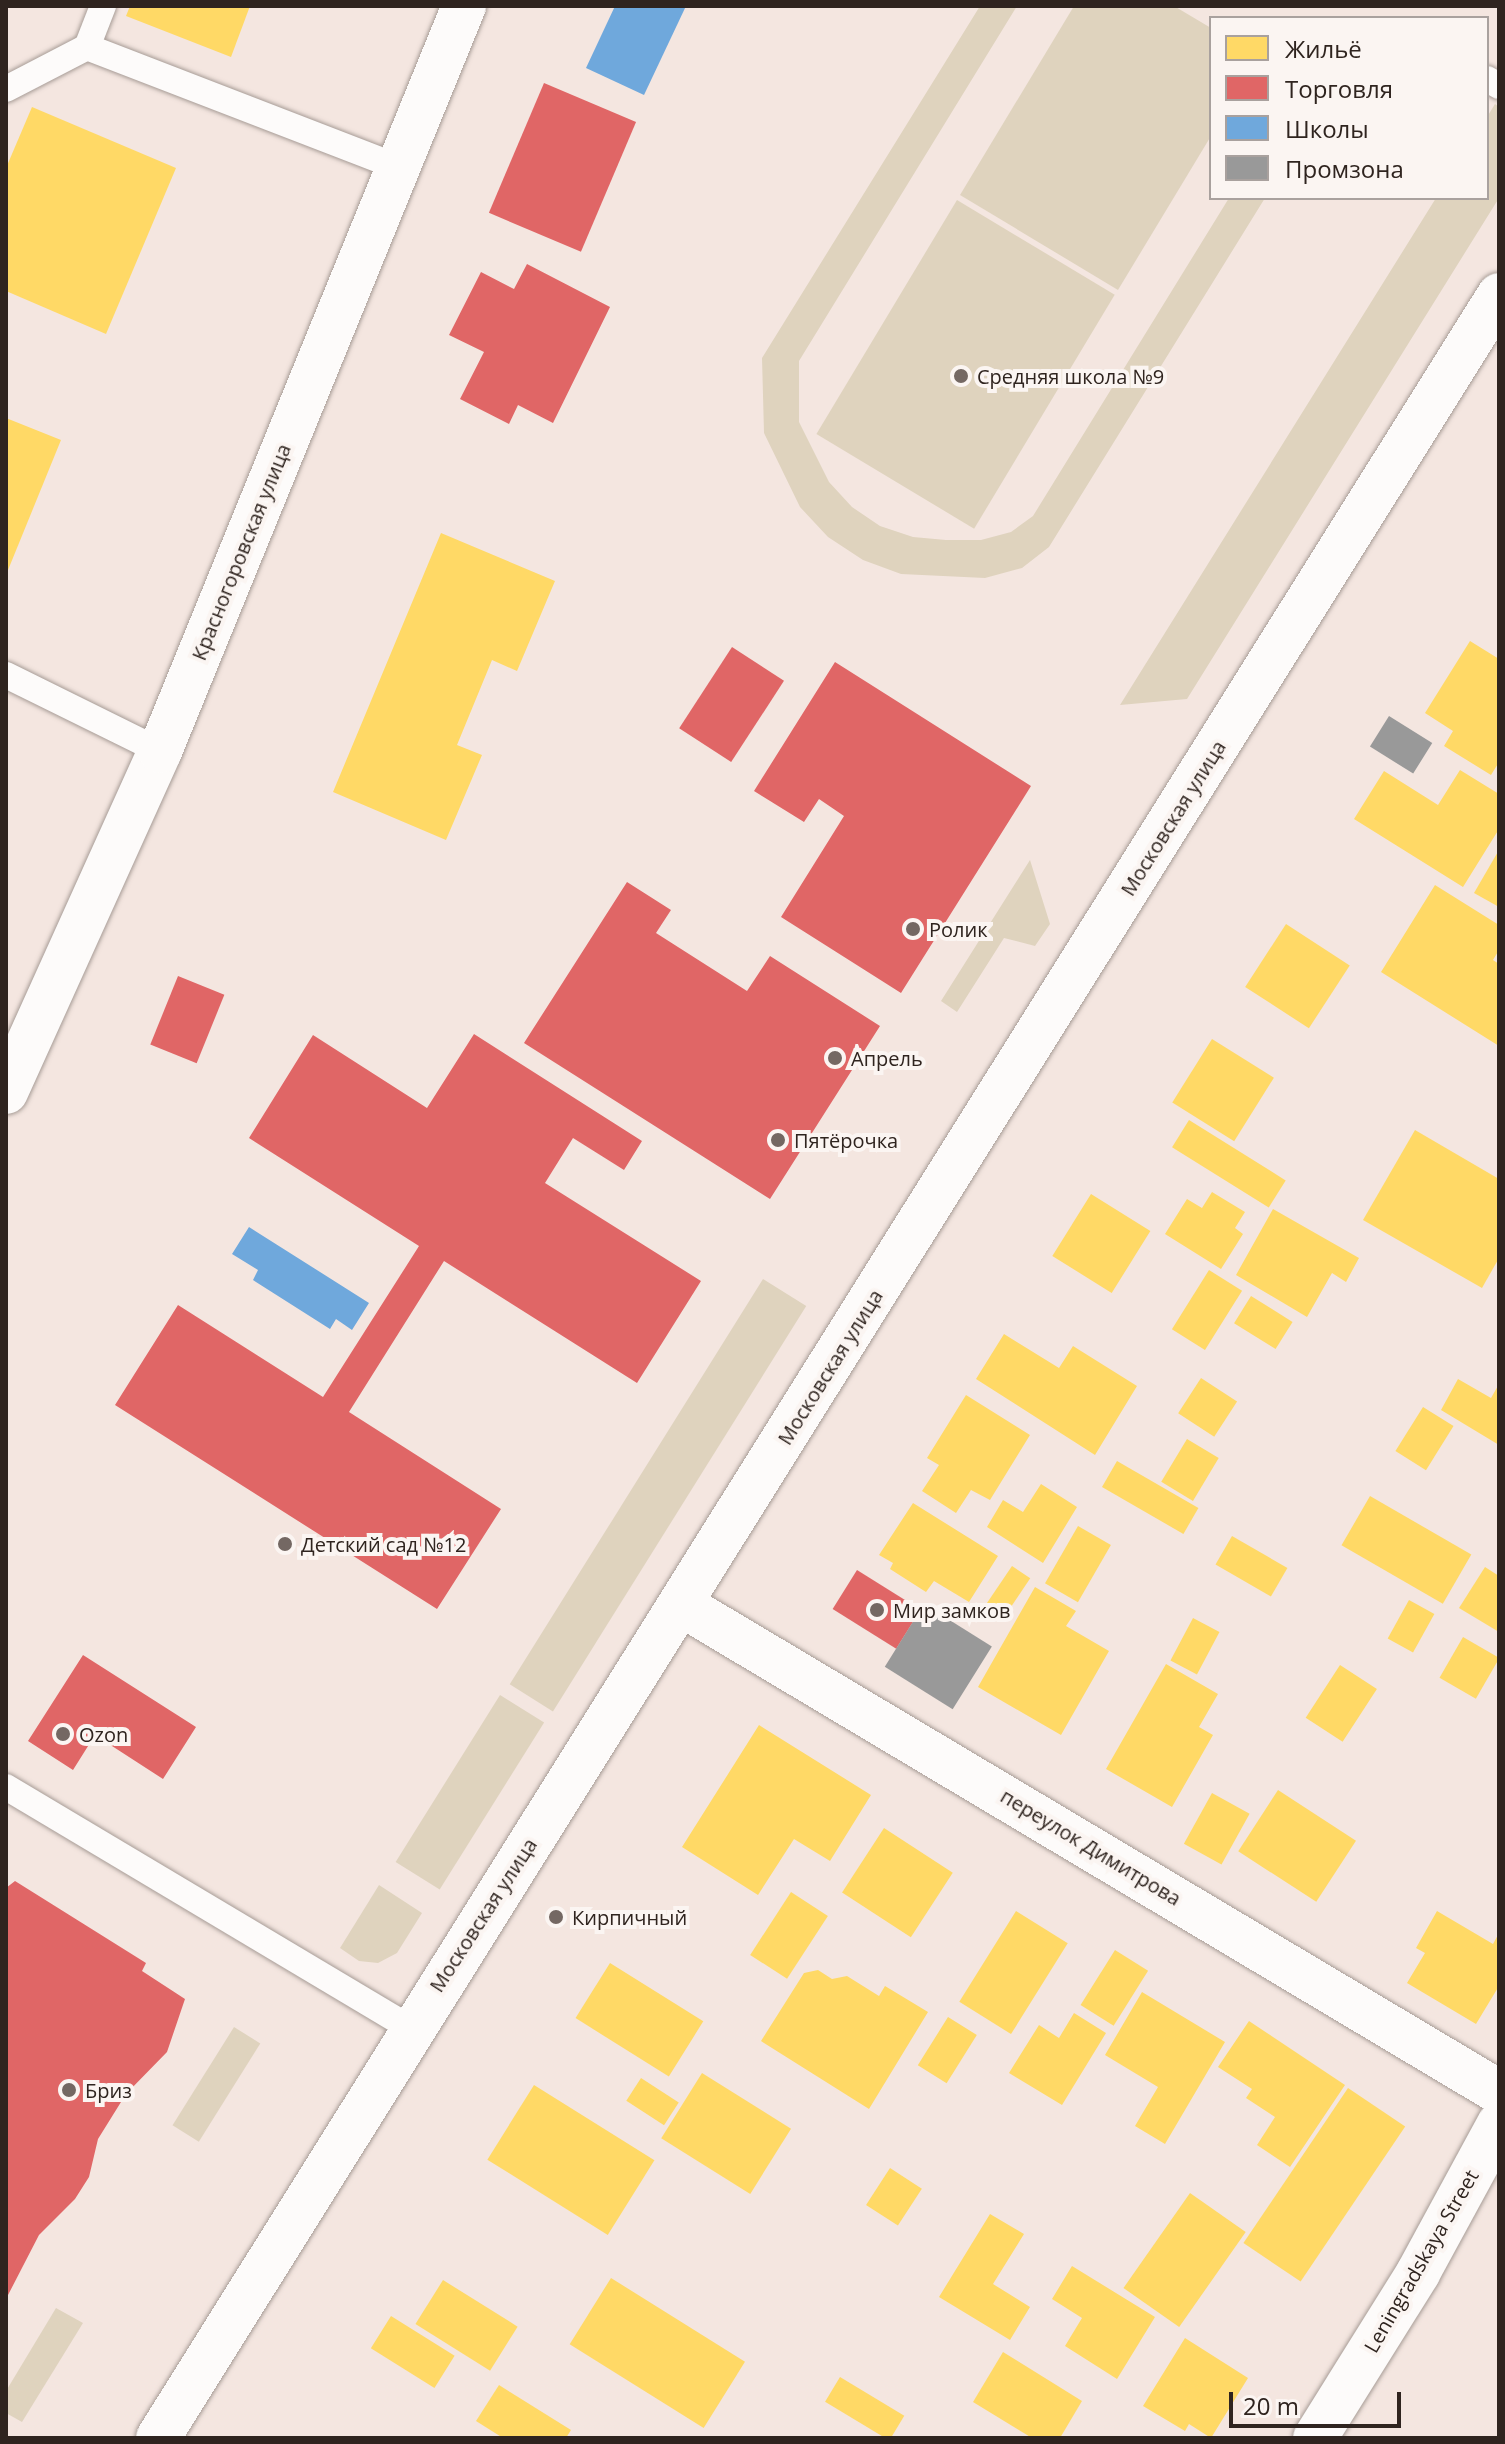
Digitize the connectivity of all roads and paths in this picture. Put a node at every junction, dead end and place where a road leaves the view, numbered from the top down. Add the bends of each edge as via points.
1 (103, 6) edge
2 (464, 6) edge
3 (87, 47) junction
4 (6, 89) edge
5 (398, 167) junction
6 (1499, 295) edge
7 (6, 675) edge
8 (160, 751) junction
9 (6, 1092) edge
10 (682, 1605) junction
11 (6, 1787) edge
12 (411, 2028) junction
13 (1499, 2092) edge
14 (1499, 2124) edge
15 (158, 2438) edge
16 (1315, 2438) edge

1 - 3 lane
2 - 5 main road, Красногоровская улица
3 - 4 lane
3 - 5 lane
5 - 8 main road, Красногоровская улица
6 - 10 main road, Московская улица
7 - 8 lane
8 - 9 main road, Красногоровская улица
10 - 12 main road, Московская улица
10 - 13 main road, переулок Димитрова
11 - 12 lane
12 - 15 main road, Московская улица
14 - 16 main road, Leningradskaya Street via 1418,2273

